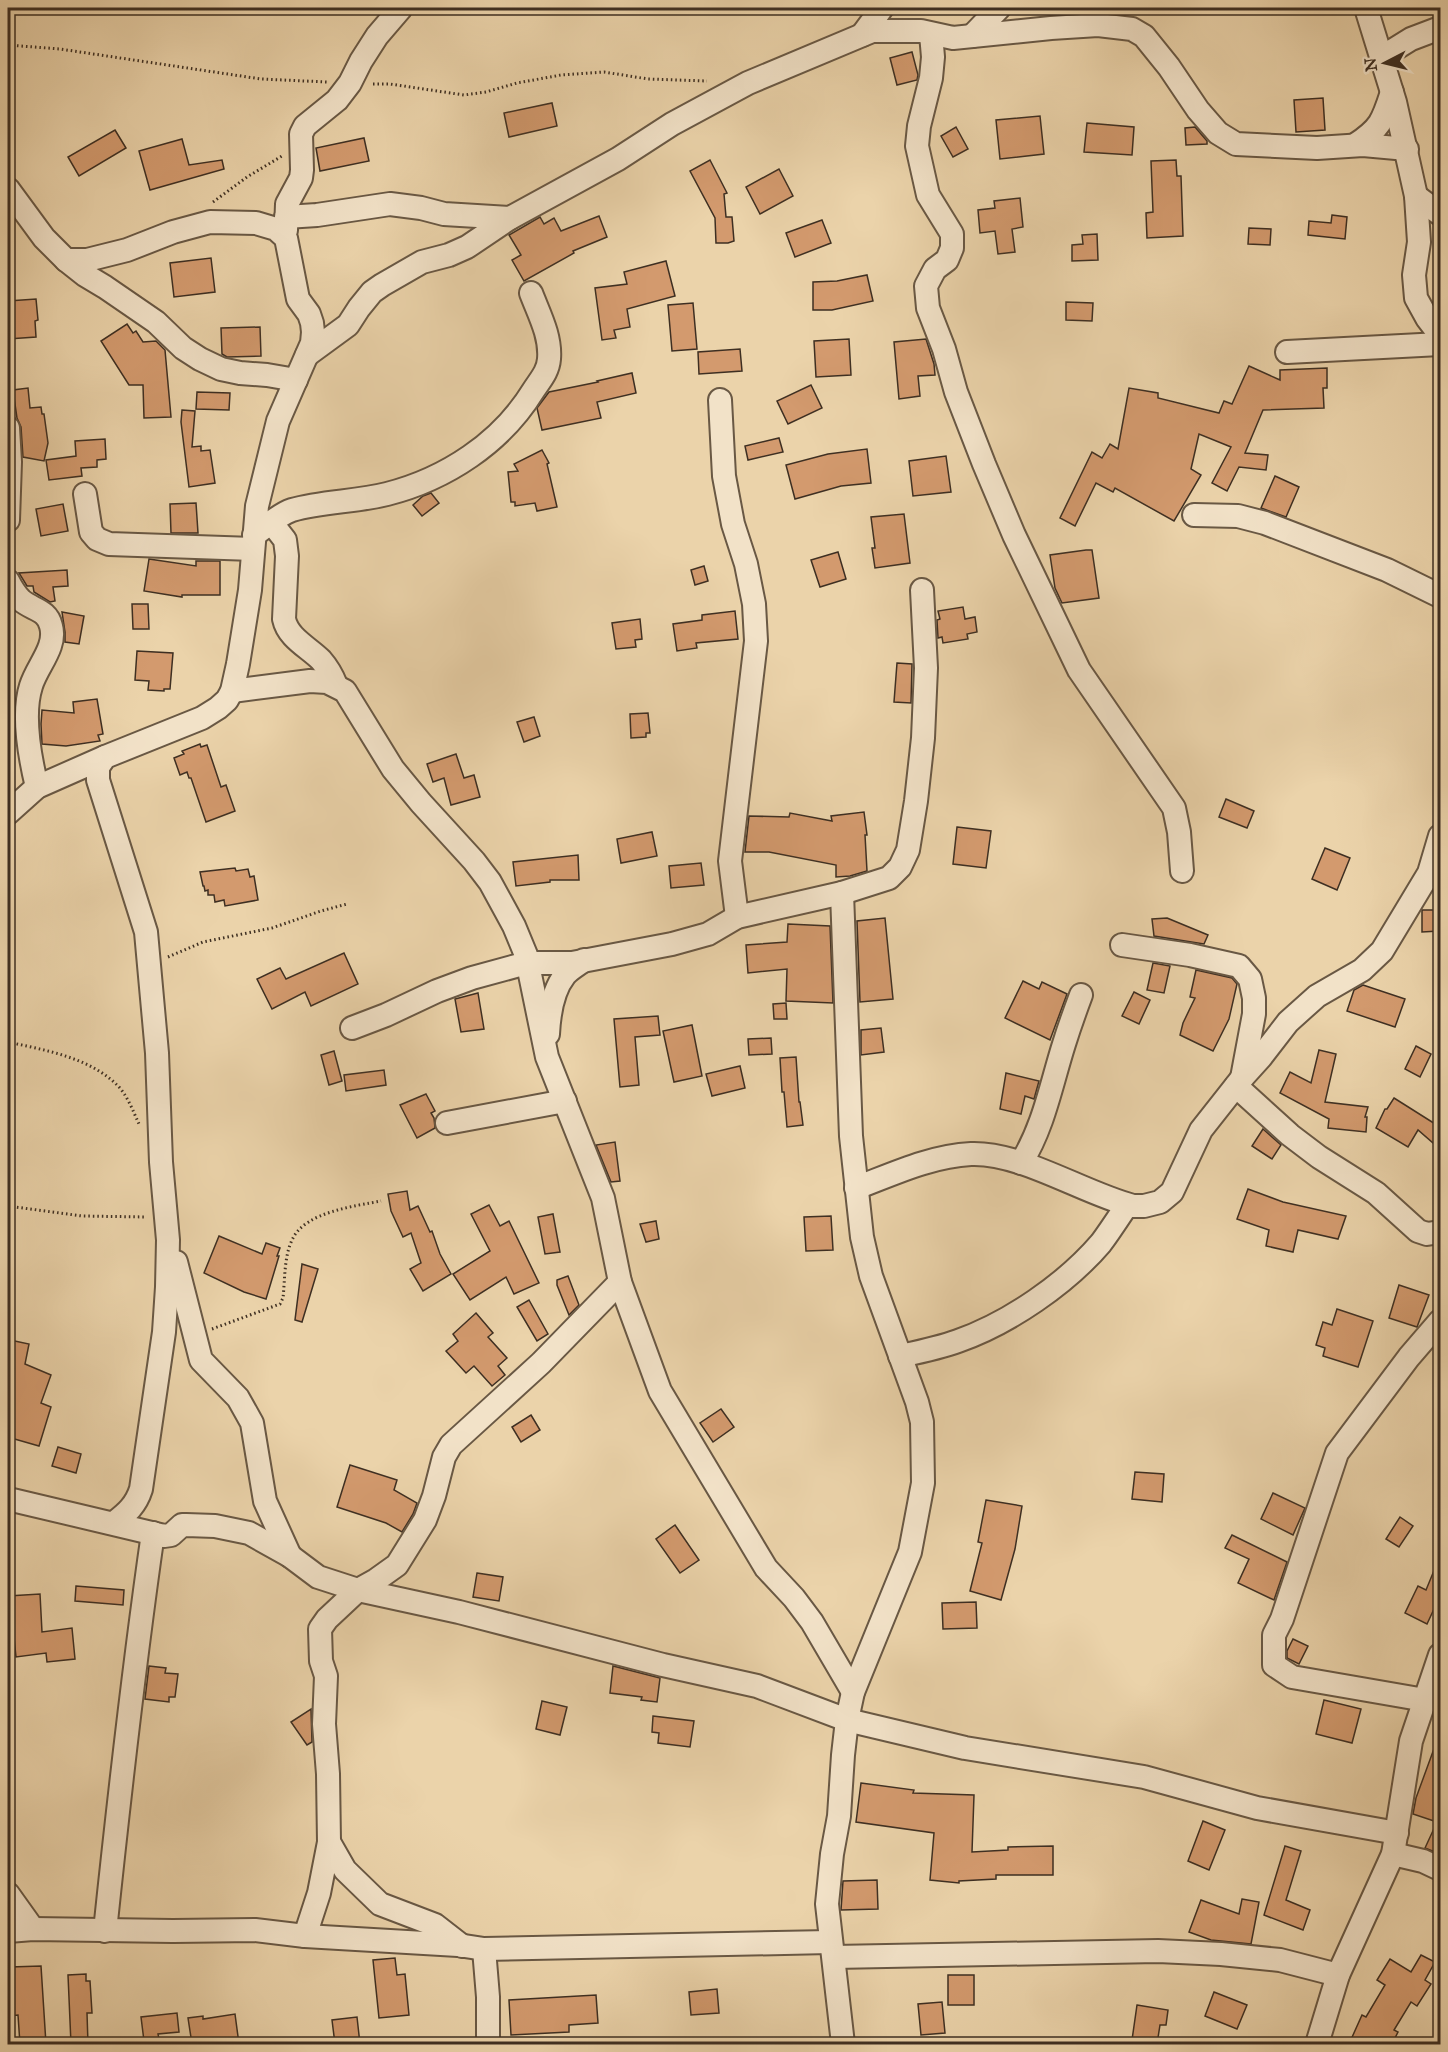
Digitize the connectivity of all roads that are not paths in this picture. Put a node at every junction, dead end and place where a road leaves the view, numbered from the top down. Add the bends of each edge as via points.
1 (401, 8) edge
2 (882, 8) edge
3 (999, 8) edge
4 (1366, 8) edge
5 (1440, 28) edge
6 (862, 34) junction
7 (931, 34) junction
8 (972, 36) junction
9 (1383, 57) junction
10 (1392, 92) junction
11 (1355, 146) junction
12 (1407, 149) junction
13 (8, 189) edge
14 (1416, 196) junction
15 (1440, 214) edge
16 (510, 218) junction
17 (286, 227) junction
18 (1440, 228) edge
19 (1419, 242) junction
20 (66, 260) junction
21 (531, 293) dead end
22 (1440, 336) edge
23 (1440, 344) edge
24 (1287, 352) dead end
25 (307, 355) junction
26 (296, 380) junction
27 (720, 400) dead end
28 (8, 428) edge
29 (85, 494) dead end
30 (1194, 515) dead end
31 (8, 520) edge
32 (259, 536) junction
33 (8, 581) edge
34 (922, 590) dead end
35 (1440, 596) edge
36 (336, 685) junction
37 (232, 691) junction
38 (105, 757) junction
39 (37, 787) junction
40 (8, 813) edge
41 (1440, 836) edge
42 (1182, 871) dead end
43 (842, 893) junction
44 (737, 916) junction
45 (1122, 945) dead end
46 (585, 960) junction
47 (527, 963) junction
48 (1081, 995) dead end
49 (352, 1028) dead end
50 (547, 1057) junction
51 (1239, 1082) junction
52 (565, 1101) junction
53 (447, 1123) dead end
54 (1021, 1163) junction
55 (856, 1188) junction
56 (1127, 1205) junction
57 (1440, 1232) edge
58 (168, 1240) junction
59 (620, 1282) junction
60 (1440, 1321) edge
61 (900, 1356) junction
62 (8, 1499) edge
63 (114, 1523) junction
64 (153, 1533) junction
65 (290, 1556) junction
66 (358, 1590) junction
67 (1440, 1655) edge
68 (853, 1692) junction
69 (1425, 1700) junction
70 (847, 1720) junction
71 (329, 1842) junction
72 (1395, 1844) junction
73 (1440, 1869) edge
74 (8, 1894) edge
75 (33, 1929) junction
76 (8, 1931) edge
77 (105, 1931) junction
78 (305, 1936) junction
79 (473, 1948) junction
80 (832, 1949) junction
81 (1338, 1975) junction
82 (488, 2044) edge
83 (843, 2044) edge
84 (1317, 2044) edge

1 - 17 street via 377,36 337,100 305,126 301,134 302,170 286,204
2 - 6 street
3 - 8 street
4 - 9 street
5 - 9 street via 1411,39
6 - 7 street via 900,30
6 - 16 street via 748,83
7 - 8 street
7 - 42 street via 931,78 917,146 928,195 952,234 952,248 926,286 928,308 984,464 1078,670 1174,808
8 - 11 street via 1098,25 1132,29 1144,36 1218,133 1236,144
9 - 10 street
10 - 11 street via 1377,128
10 - 12 street
11 - 12 street
12 - 14 street
13 - 20 street via 44,238
14 - 15 street
14 - 19 street
16 - 17 street via 444,214 390,204 317,215
16 - 25 street via 467,247 422,262 382,285 372,292 348,325
17 - 20 street via 210,222 127,250 87,260
17 - 25 street via 298,299 309,314 314,332
18 - 19 street
19 - 22 street via 1414,275 1416,298
20 - 26 street via 156,322 200,359 230,371
21 - 32 street via 547,336 547,371 514,419 496,437 451,469 421,483 386,495 290,510
23 - 24 street
25 - 26 street
26 - 32 street via 278,421 257,506
27 - 44 street via 724,476 754,604 756,641 730,861
28 - 31 street
29 - 32 street via 91,532 109,544
30 - 35 street via 1238,516 1265,523 1387,570
32 - 36 street via 285,540 286,628 321,660
32 - 37 street
33 - 39 street via 22,600 46,614 51,625 52,639 30,686 29,755
34 - 43 street via 926,668 923,738 908,850 900,867 888,878
36 - 37 street via 310,681
36 - 47 street via 345,691 393,769 490,882 514,927
37 - 38 street via 227,700 202,718
38 - 39 street
38 - 58 street via 98,767 98,780 146,932
39 - 40 street
41 - 51 street via 1429,873 1382,951 1362,970 1317,996 1288,1022
43 - 44 street
43 - 55 street
44 - 46 street via 708,934
45 - 51 street via 1239,966 1250,979 1254,1014
46 - 47 street
46 - 50 street via 566,975 552,1003
47 - 49 street via 452,985
47 - 50 street
48 - 54 street via 1039,1129
50 - 52 street
51 - 56 street via 1201,1130 1172,1192 1160,1202
51 - 57 street via 1290,1135 1376,1193 1418,1231
52 - 53 street
52 - 59 street via 603,1198
54 - 55 street via 996,1155 949,1157 924,1162
54 - 56 street
55 - 61 street via 871,1276
56 - 61 street via 1101,1242 1048,1291 982,1331
58 - 63 street via 164,1332 141,1489 131,1509
58 - 65 street via 201,1360 238,1398 252,1423 265,1501
59 - 66 street via 541,1363 451,1445 425,1520 397,1565
59 - 68 street via 660,1391 766,1568 812,1622
60 - 69 street via 1337,1453 1274,1635 1274,1665 1292,1677
61 - 68 street via 922,1422 922,1483 910,1552
62 - 63 street
63 - 64 street
64 - 65 street via 168,1536 182,1525 216,1526 249,1533
64 - 77 street via 131,1687
65 - 66 street via 318,1577
66 - 70 street via 757,1686
66 - 71 street via 320,1629 321,1661 326,1676
67 - 69 street
68 - 70 street
69 - 72 street via 1412,1741
70 - 72 street via 965,1748 1144,1777
70 - 80 street via 827,1904
71 - 78 street
71 - 79 street via 345,1870 380,1904 435,1925
72 - 73 street
72 - 81 street
74 - 75 street
75 - 76 street
75 - 77 street
77 - 78 street via 255,1930
78 - 79 street
79 - 80 street
79 - 82 street via 488,1997
80 - 81 street via 1221,1954 1280,1960
80 - 83 street
81 - 84 street

